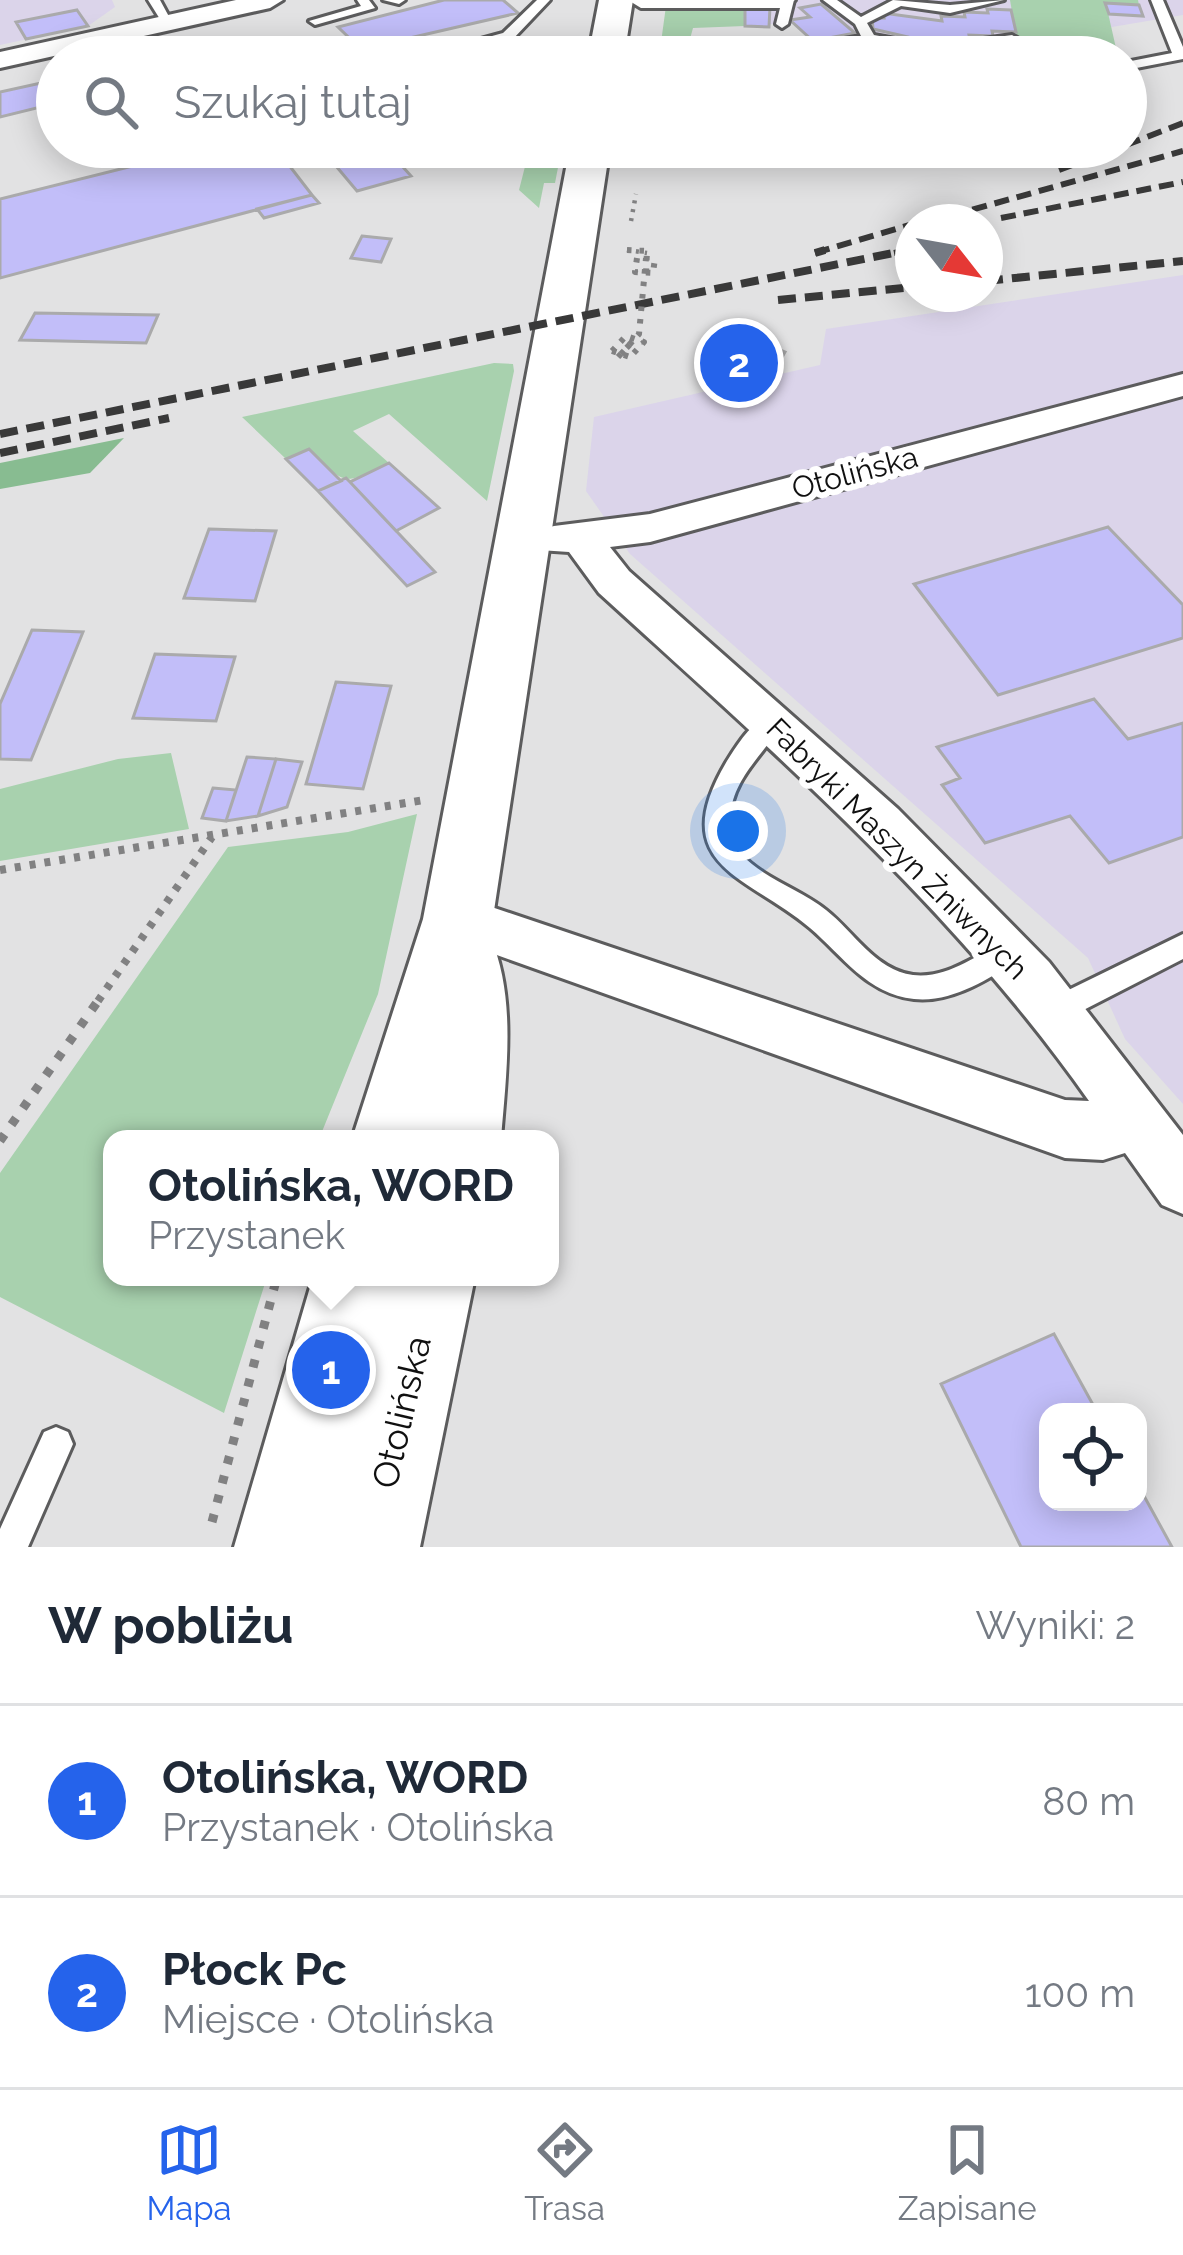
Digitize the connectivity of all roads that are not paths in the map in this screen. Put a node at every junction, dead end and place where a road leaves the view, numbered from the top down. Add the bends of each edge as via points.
1 (270, 0) edge
2 (364, 0) edge
3 (389, 0) edge
4 (399, 0) edge
5 (544, 0) edge
6 (616, 0) edge
7 (640, 0) edge
8 (829, 0) edge
9 (998, 0) edge
10 (1156, 0) edge
11 (901, 1) edge
12 (784, 8) edge
13 (161, 10) edge
14 (315, 21) dead end
15 (860, 22) junction
16 (77, 36) edge
17 (508, 36) edge
18 (610, 36) edge
19 (868, 36) edge
20 (36, 49) edge
21 (0, 60) edge
22 (1147, 62) edge
23 (598, 168) edge
24 (1183, 385) edge
25 (523, 540) junction
26 (583, 541) junction
27 (770, 724) junction
28 (459, 919) junction
29 (1183, 946) edge
30 (1007, 954) junction
31 (1056, 1010) junction
32 (1136, 1121) junction
33 (395, 1130) edge
34 (462, 1130) edge
35 (1183, 1184) edge
36 (352, 1286) edge
37 (430, 1286) edge
38 (56, 1444) dead end
39 (247, 1537) edge
40 (10, 1547) edge
41 (371, 1547) edge

1 - 13 street
2 - 14 lane via 369,8
3 - 4 lane
5 - 17 lane
6 - 18 main road
7 - 12 street
8 - 15 lane
9 - 11 lane via 950,9
10 - 22 lane via 1180,56
11 - 15 lane
13 - 16 street
15 - 19 lane
20 - 21 street
23 - 25 main road
24 - 26 street, Otolińska
25 - 26 street, Otolińska
25 - 28 main road
26 - 27 street, Fabryki Maszyn Żniwnych via 614,582
27 - 30 street, Fabryki Maszyn Żniwnych
27 - 30 lane via 746,748 722,796 727,857 821,922 879,976 912,988 949,985
28 - 32 street via 1065,1129 1102,1131
28 - 33 main road
28 - 34 main road via 469,1060
29 - 31 lane
30 - 31 street, Fabryki Maszyn Żniwnych
31 - 32 street, Fabryki Maszyn Żniwnych
32 - 35 street, Fabryki Maszyn Żniwnych
36 - 39 main road
37 - 41 main road, Otolińska
38 - 40 lane

